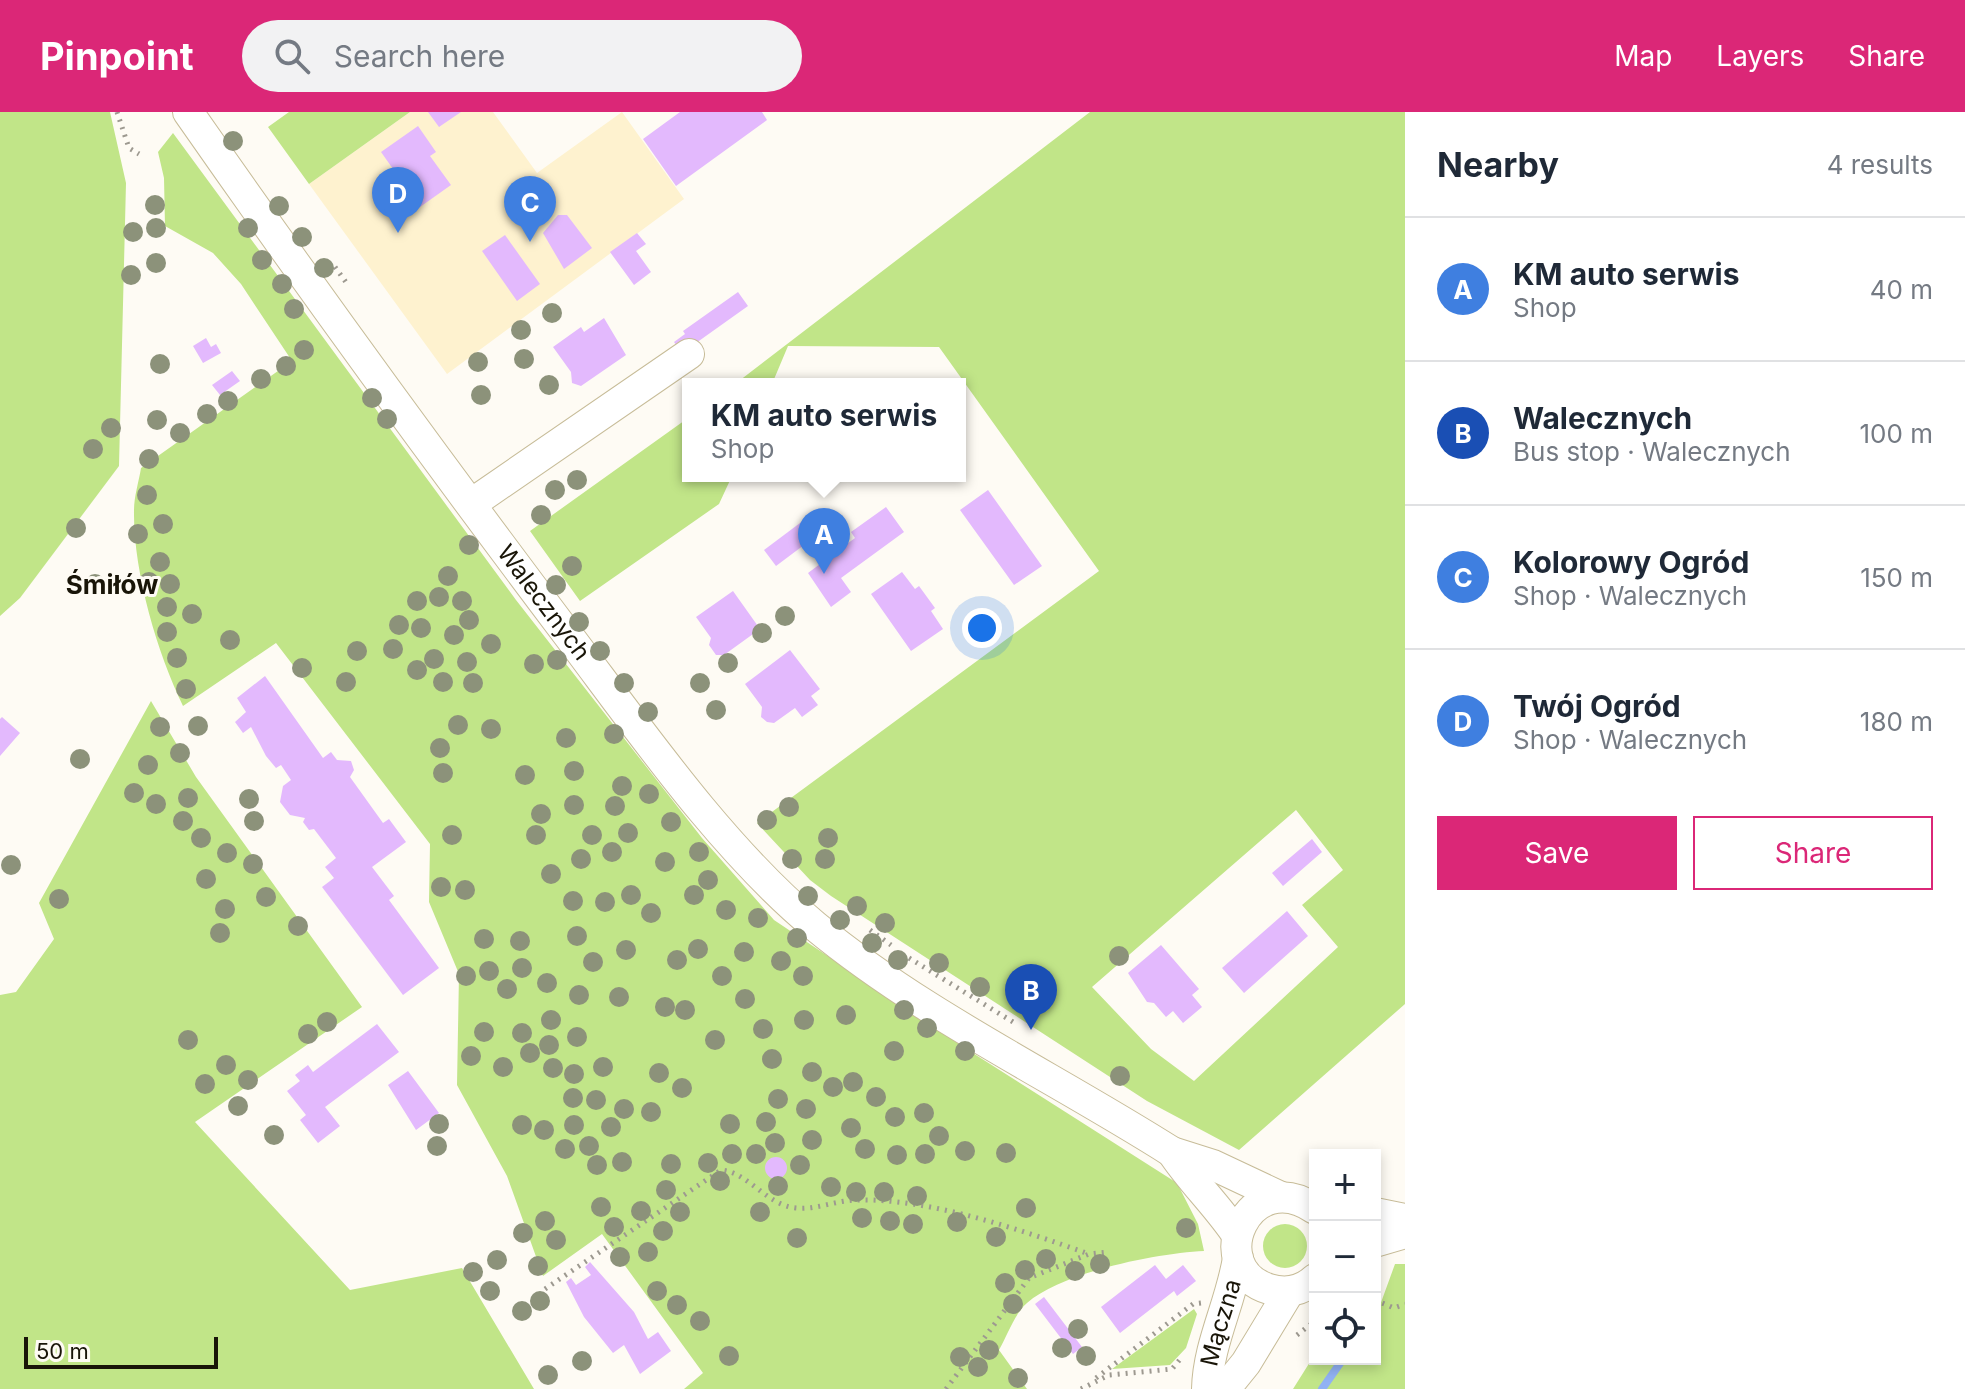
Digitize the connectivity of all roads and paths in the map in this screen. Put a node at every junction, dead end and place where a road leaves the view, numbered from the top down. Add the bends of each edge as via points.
1 (117, 112) edge
2 (194, 114) edge
3 (139, 154) dead end
4 (333, 264) dead end
5 (349, 287) dead end
6 (689, 354) dead end
7 (471, 504) junction
8 (862, 925) dead end
9 (1023, 1029) dead end
10 (1172, 1152) junction
11 (1281, 1197) junction
12 (1309, 1206) edge
13 (1381, 1214) edge
14 (1405, 1219) edge
15 (1405, 1233) edge
16 (1381, 1240) edge
17 (1237, 1247) junction
18 (1108, 1252) dead end
19 (1089, 1254) junction
20 (1302, 1286) edge
21 (545, 1289) dead end
22 (1381, 1303) edge
23 (1405, 1304) edge
24 (1201, 1316) dead end
25 (1190, 1349) dead end
26 (1095, 1378) junction
27 (946, 1389) edge
28 (1081, 1389) edge
29 (1207, 1389) edge
30 (1225, 1389) edge

1 - 3 path via 129,148
2 - 7 street, Walecznych
4 - 5 path
6 - 7 street
7 - 10 street, Walecznych via 645,736 786,900 900,986
8 - 9 path
10 - 11 street, Walecznych
10 - 17 street, Walecznych via 1212,1199
11 - 12 street, Walecznych
11 - 17 street via 1248,1213
13 - 14 street
15 - 16 street
17 - 20 street, Walecznych via 1252,1280 1276,1291
17 - 29 street, Mączna via 1234,1285 1207,1366
18 - 19 path
19 - 21 path via 1020,1230 891,1202 856,1200 796,1208 767,1198 721,1170
19 - 27 path via 1029,1278
20 - 30 street, Mączna
22 - 23 path via 1394,1308
24 - 26 path via 1206,1303 1193,1304
25 - 26 path via 1172,1369
26 - 28 path

